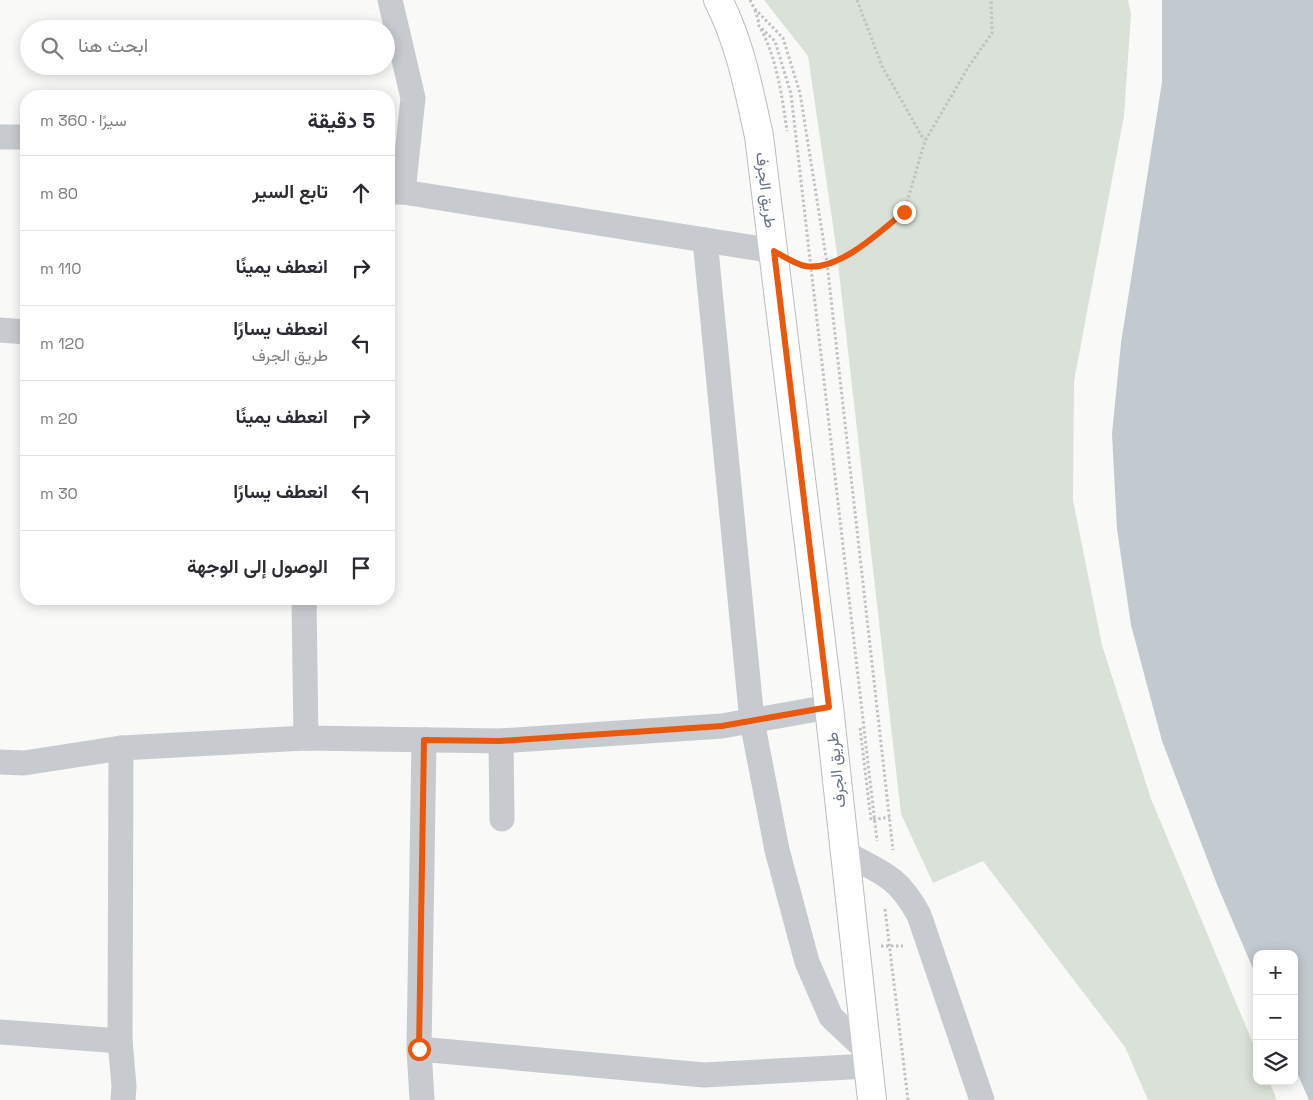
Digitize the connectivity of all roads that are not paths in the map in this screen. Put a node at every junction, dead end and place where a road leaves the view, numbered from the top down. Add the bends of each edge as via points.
1 (390, 0) edge
2 (721, 6) edge
3 (395, 20) edge
4 (395, 21) edge
5 (0, 137) edge
6 (20, 137) edge
7 (396, 192) edge
8 (705, 240) junction
9 (774, 251) junction
10 (0, 330) edge
11 (20, 332) edge
12 (304, 605) edge
13 (829, 707) junction
14 (752, 721) junction
15 (306, 738) junction
16 (424, 740) junction
17 (500, 741) junction
18 (121, 748) junction
19 (0, 762) edge
20 (502, 819) dead end
21 (845, 853) junction
22 (0, 1032) edge
23 (120, 1041) junction
24 (419, 1049) junction
25 (868, 1059) junction
26 (123, 1100) edge
27 (422, 1100) edge
28 (872, 1100) edge
29 (982, 1100) edge

1 - 3 street
2 - 9 main road, طريق الجرف via 745,75 759,136
4 - 7 street via 413,98
5 - 6 street
7 - 8 street
8 - 9 street
8 - 14 street
9 - 13 main road, طريق الجرف
10 - 11 street
12 - 15 street
13 - 14 street
13 - 21 main road, طريق الجرف
14 - 17 street via 722,726
14 - 25 street via 777,850 807,962 830,1017
15 - 16 street
15 - 18 street
16 - 17 street
16 - 24 street
17 - 20 street
18 - 19 street via 24,763
18 - 23 street
21 - 25 main road, طريق الجرف
21 - 29 street via 888,876 908,894 919,915
22 - 23 street
23 - 26 street
24 - 25 street via 704,1075
24 - 27 street
25 - 28 main road, طريق الجرف

